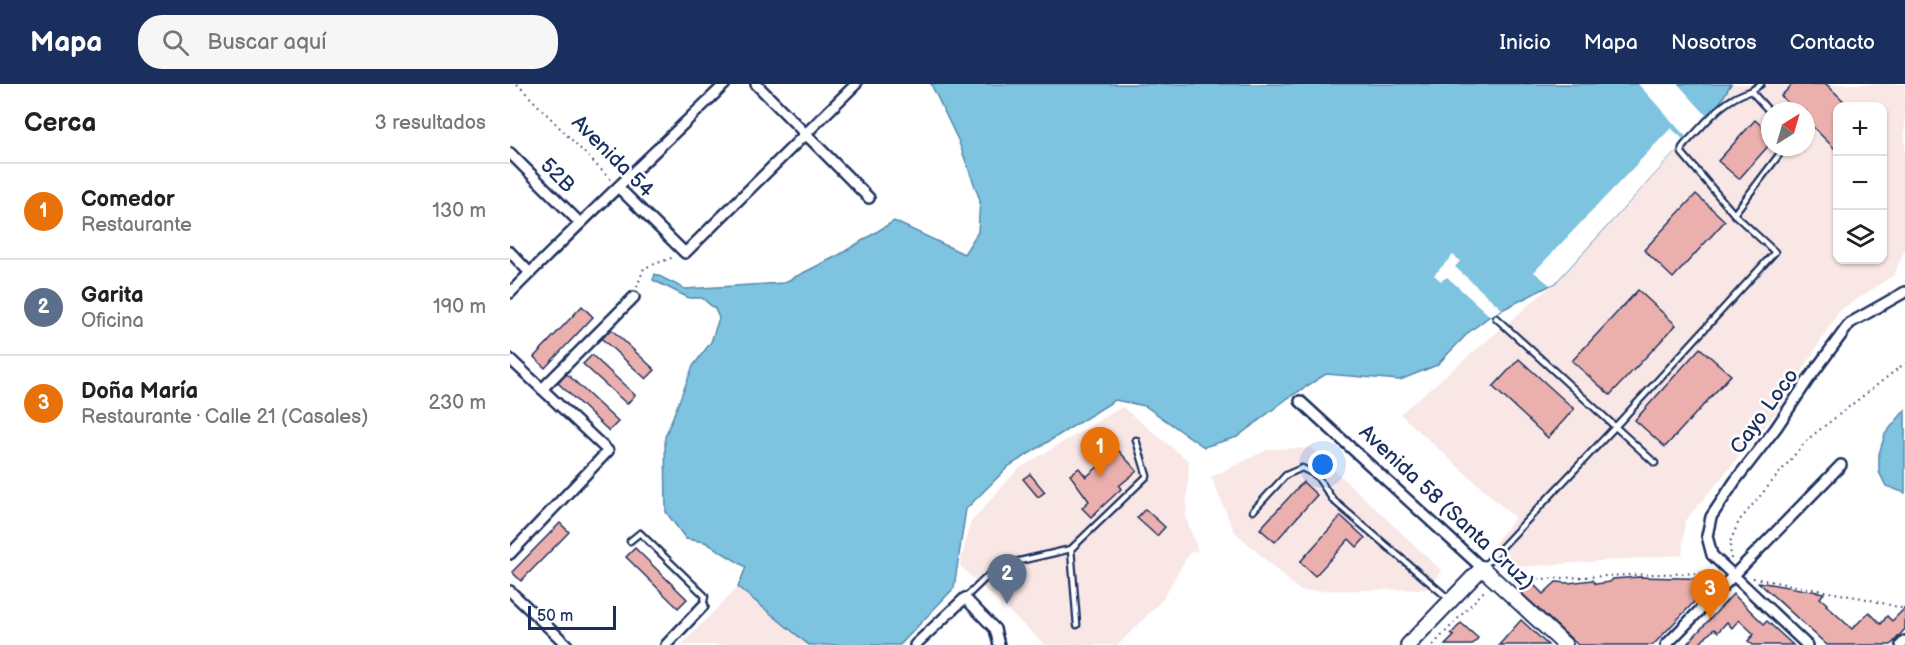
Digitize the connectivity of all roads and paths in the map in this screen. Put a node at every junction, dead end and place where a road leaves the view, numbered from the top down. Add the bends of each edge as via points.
1 (517, 84) edge
2 (725, 84) edge
3 (756, 84) edge
4 (856, 84) edge
5 (1761, 84) edge
6 (1751, 91) junction
7 (1761, 102) edge
8 (806, 134) junction
9 (510, 153) edge
10 (1778, 156) edge
11 (619, 188) junction
12 (869, 198) dead end
13 (1734, 214) junction
14 (580, 223) junction
15 (510, 252) edge
16 (685, 253) junction
17 (530, 273) junction
18 (1905, 292) edge
19 (510, 293) edge
20 (634, 297) joint
21 (1496, 318) dead end
22 (510, 359) edge
23 (1905, 363) edge
24 (542, 389) junction
25 (1300, 401) dead end
26 (1615, 427) junction
27 (1136, 440) dead end
28 (1655, 463) dead end
29 (1840, 465) dead end
30 (1253, 511) dead end
31 (630, 541) dead end
32 (1071, 549) junction
33 (510, 554) edge
34 (1482, 568) junction
35 (1733, 574) junction
36 (1495, 586) junction
37 (510, 591) edge
38 (965, 598) junction
39 (1451, 600) junction
40 (703, 606) joint
41 (1905, 609) edge
42 (1077, 625) dead end
43 (1905, 641) edge
44 (567, 645) edge
45 (666, 645) edge
46 (915, 645) edge
47 (999, 645) edge
48 (1408, 645) edge
49 (1433, 645) edge
50 (1565, 645) edge
51 (1666, 645) edge
52 (1807, 645) edge
53 (1901, 645) edge

1 - 11 path, Avenida 54
2 - 11 street
3 - 8 street
4 - 8 street
5 - 6 lane
6 - 7 lane
6 - 13 lane via 1728,100 1682,148 1686,159
8 - 12 street
8 - 16 street
9 - 14 street, 52B
10 - 13 lane
11 - 14 street
11 - 16 street, Avenida 54
13 - 26 lane via 1775,252
14 - 17 street
15 - 17 street
16 - 20 path via 644,268
17 - 19 street
18 - 35 street, Cayo Loco via 1850,323 1711,517 1707,536 1712,555
20 - 24 street
21 - 26 lane
22 - 24 street
23 - 35 path via 1808,439 1738,521 1730,542
24 - 33 street via 608,452
25 - 34 street, Avenida 58 (Santa Cruz)
26 - 28 lane
26 - 34 lane
27 - 32 lane via 1147,476
29 - 35 street
30 - 39 lane via 1286,475 1302,468 1316,475 1333,500
31 - 40 lane via 640,533 705,596
32 - 38 lane via 998,566
32 - 42 lane
34 - 36 main road, Avenida 58 (Santa Cruz)
34 - 39 main road
35 - 36 path via 1695,572
35 - 41 path
35 - 51 street
35 - 52 street, Cayo Loco
36 - 49 path via 1486,588
36 - 50 main road, Avenida 58 (Santa Cruz)
37 - 44 street
38 - 46 street
38 - 47 street via 995,629
39 - 48 main road
40 - 45 street
43 - 53 street

